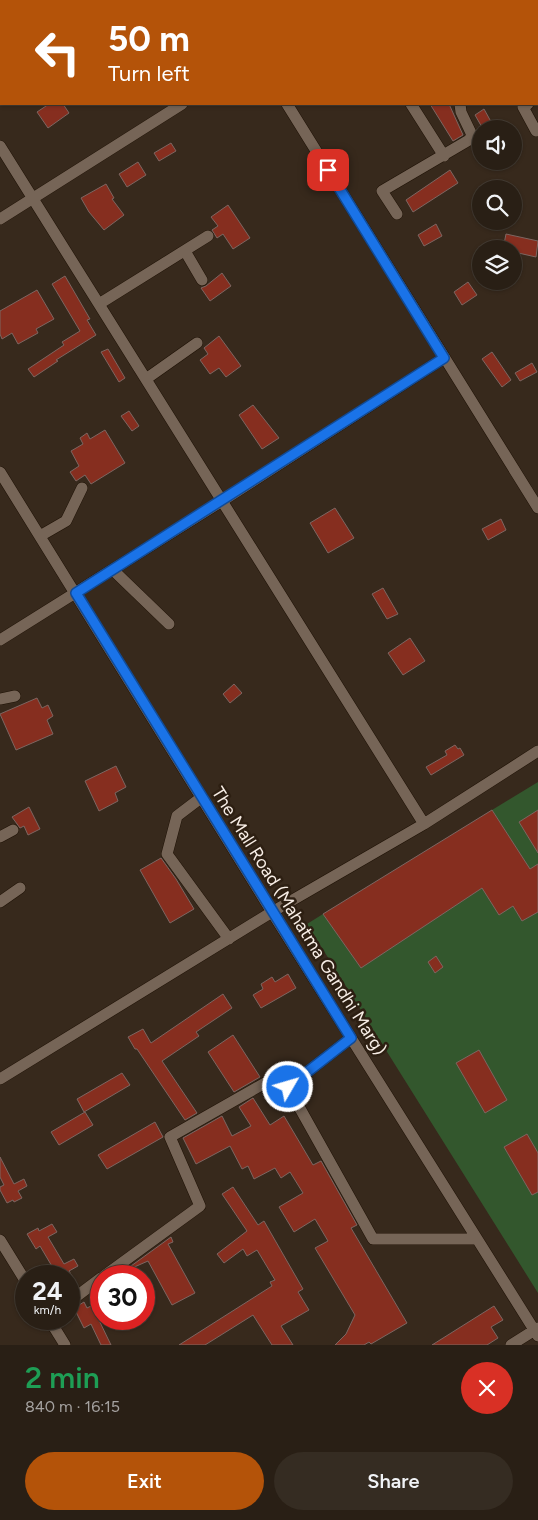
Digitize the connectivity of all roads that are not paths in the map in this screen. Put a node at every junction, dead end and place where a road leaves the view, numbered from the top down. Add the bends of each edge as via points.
1 (180, 105) edge
2 (289, 105) edge
3 (413, 105) edge
4 (460, 105) edge
5 (526, 105) edge
6 (536, 131) dead end
7 (0, 146) edge
8 (444, 156) junction
9 (32, 198) junction
10 (397, 214) dead end
11 (0, 219) edge
12 (208, 236) dead end
13 (185, 251) junction
14 (202, 280) dead end
15 (99, 304) junction
16 (197, 343) dead end
17 (444, 358) junction
18 (146, 379) junction
19 (0, 472) edge
20 (82, 488) dead end
21 (222, 501) junction
22 (538, 508) edge
23 (40, 536) junction
24 (112, 570) junction
25 (76, 593) junction
26 (169, 624) dead end
27 (0, 640) edge
28 (15, 696) dead end
29 (0, 699) edge
30 (538, 751) edge
31 (202, 797) junction
32 (424, 824) junction
33 (13, 830) dead end
34 (0, 837) edge
35 (20, 888) dead end
36 (0, 902) edge
37 (272, 912) junction
38 (229, 939) junction
39 (351, 1038) junction
40 (279, 1075) dead end
41 (1, 1076) edge
42 (477, 1239) junction
43 (0, 1240) edge
44 (15, 1265) edge
45 (119, 1265) edge
46 (90, 1286) edge
47 (80, 1294) edge
48 (56, 1330) edge
49 (537, 1331) edge
50 (65, 1345) edge
51 (511, 1345) edge

1 - 9 street
2 - 17 street
3 - 8 street
4 - 8 street via 472,135
5 - 6 street via 523,107
7 - 9 street
8 - 10 street via 382,191
9 - 11 street
9 - 15 street
12 - 13 street
13 - 14 street
13 - 15 street
15 - 18 street
16 - 18 street
17 - 21 street
17 - 22 street
18 - 21 street
19 - 23 street, The Mall Road (Mahatma Gandhi Marg)
20 - 23 street via 66,521
21 - 24 street
21 - 32 street
23 - 25 street, The Mall Road (Mahatma Gandhi Marg)
24 - 25 street
24 - 26 street
25 - 27 street
25 - 31 street, The Mall Road (Mahatma Gandhi Marg)
28 - 29 street
30 - 32 street
31 - 37 street, The Mall Road (Mahatma Gandhi Marg)
31 - 38 street via 177,816 168,854
32 - 37 street
33 - 34 street
35 - 36 street
37 - 38 street
37 - 39 street, The Mall Road (Mahatma Gandhi Marg)
38 - 41 street
39 - 42 street, The Mall Road (Mahatma Gandhi Marg)
39 - 42 street via 288,1087 373,1238
40 - 45 street via 170,1137 200,1206
42 - 49 street, The Mall Road (Mahatma Gandhi Marg)
43 - 44 street
46 - 47 street
48 - 50 street
49 - 51 street

